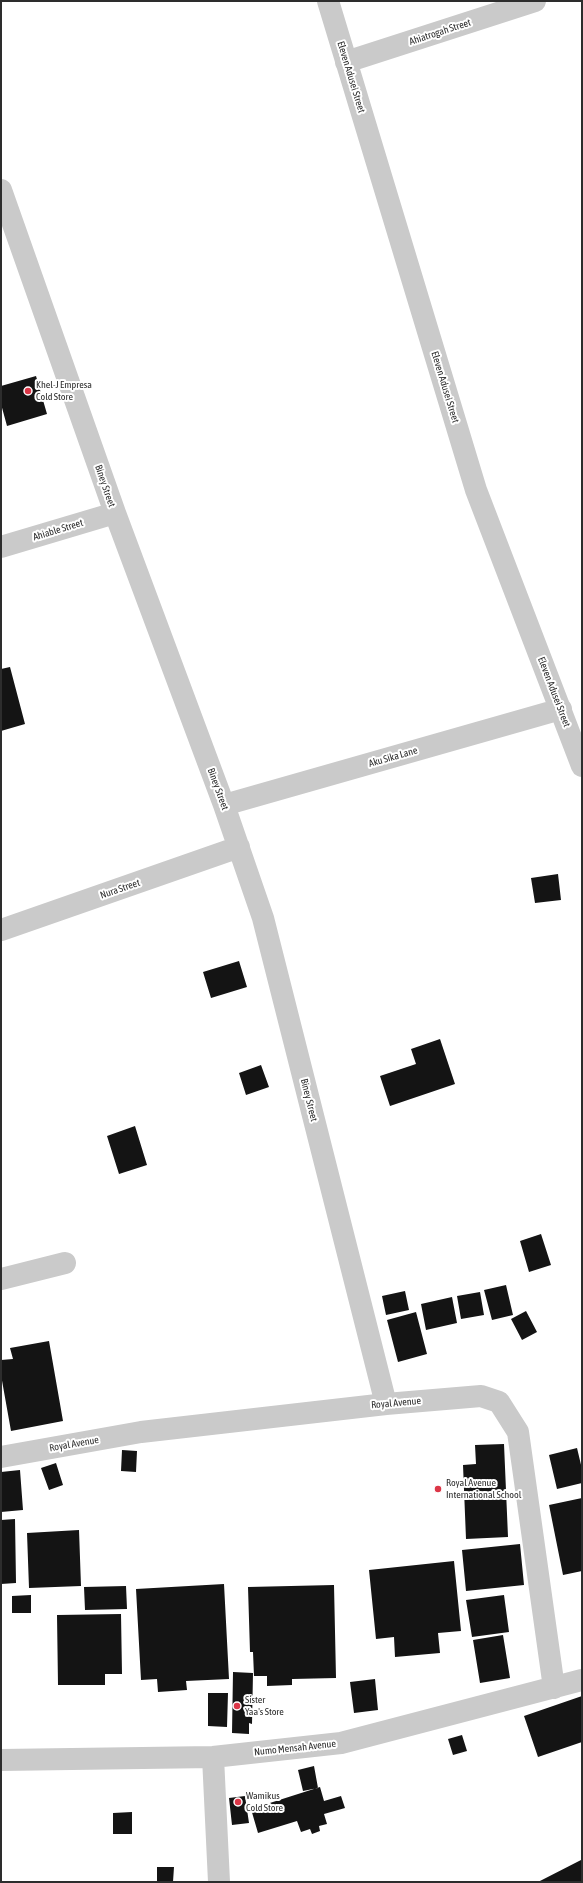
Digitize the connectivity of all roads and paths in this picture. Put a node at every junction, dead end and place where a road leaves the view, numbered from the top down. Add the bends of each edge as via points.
1 (328, 1) edge
2 (535, 1) edge
3 (346, 62) junction
4 (1, 190) edge
5 (114, 513) junction
6 (1, 548) edge
7 (560, 709) junction
8 (582, 766) edge
9 (224, 805) junction
10 (239, 847) junction
11 (1, 930) edge
12 (65, 1263) dead end
13 (1, 1279) edge
14 (386, 1404) junction
15 (1, 1457) edge
16 (582, 1680) edge
17 (554, 1688) junction
18 (213, 1757) junction
19 (1, 1760) edge
20 (219, 1882) edge

1 - 3 street, Eleven Adusei Street
2 - 3 street, Ahiatrogah Street
3 - 7 street, Eleven Adusei Street via 476,490
4 - 5 street, Biney Street
5 - 6 street, Ahiable Street
5 - 9 street, Biney Street
7 - 8 street, Eleven Adusei Street
7 - 9 street, Aku Sika Lane
9 - 10 street, Biney Street
10 - 11 street, Nura Street
10 - 14 street, Biney Street via 263,918
12 - 13 street
14 - 15 street, Royal Avenue via 141,1432
14 - 17 street, Royal Avenue via 481,1396 499,1402 518,1432
16 - 17 street, Numo Mensah Avenue
17 - 18 street, Numo Mensah Avenue via 341,1743
18 - 19 street, Numo Mensah Avenue
18 - 20 street

